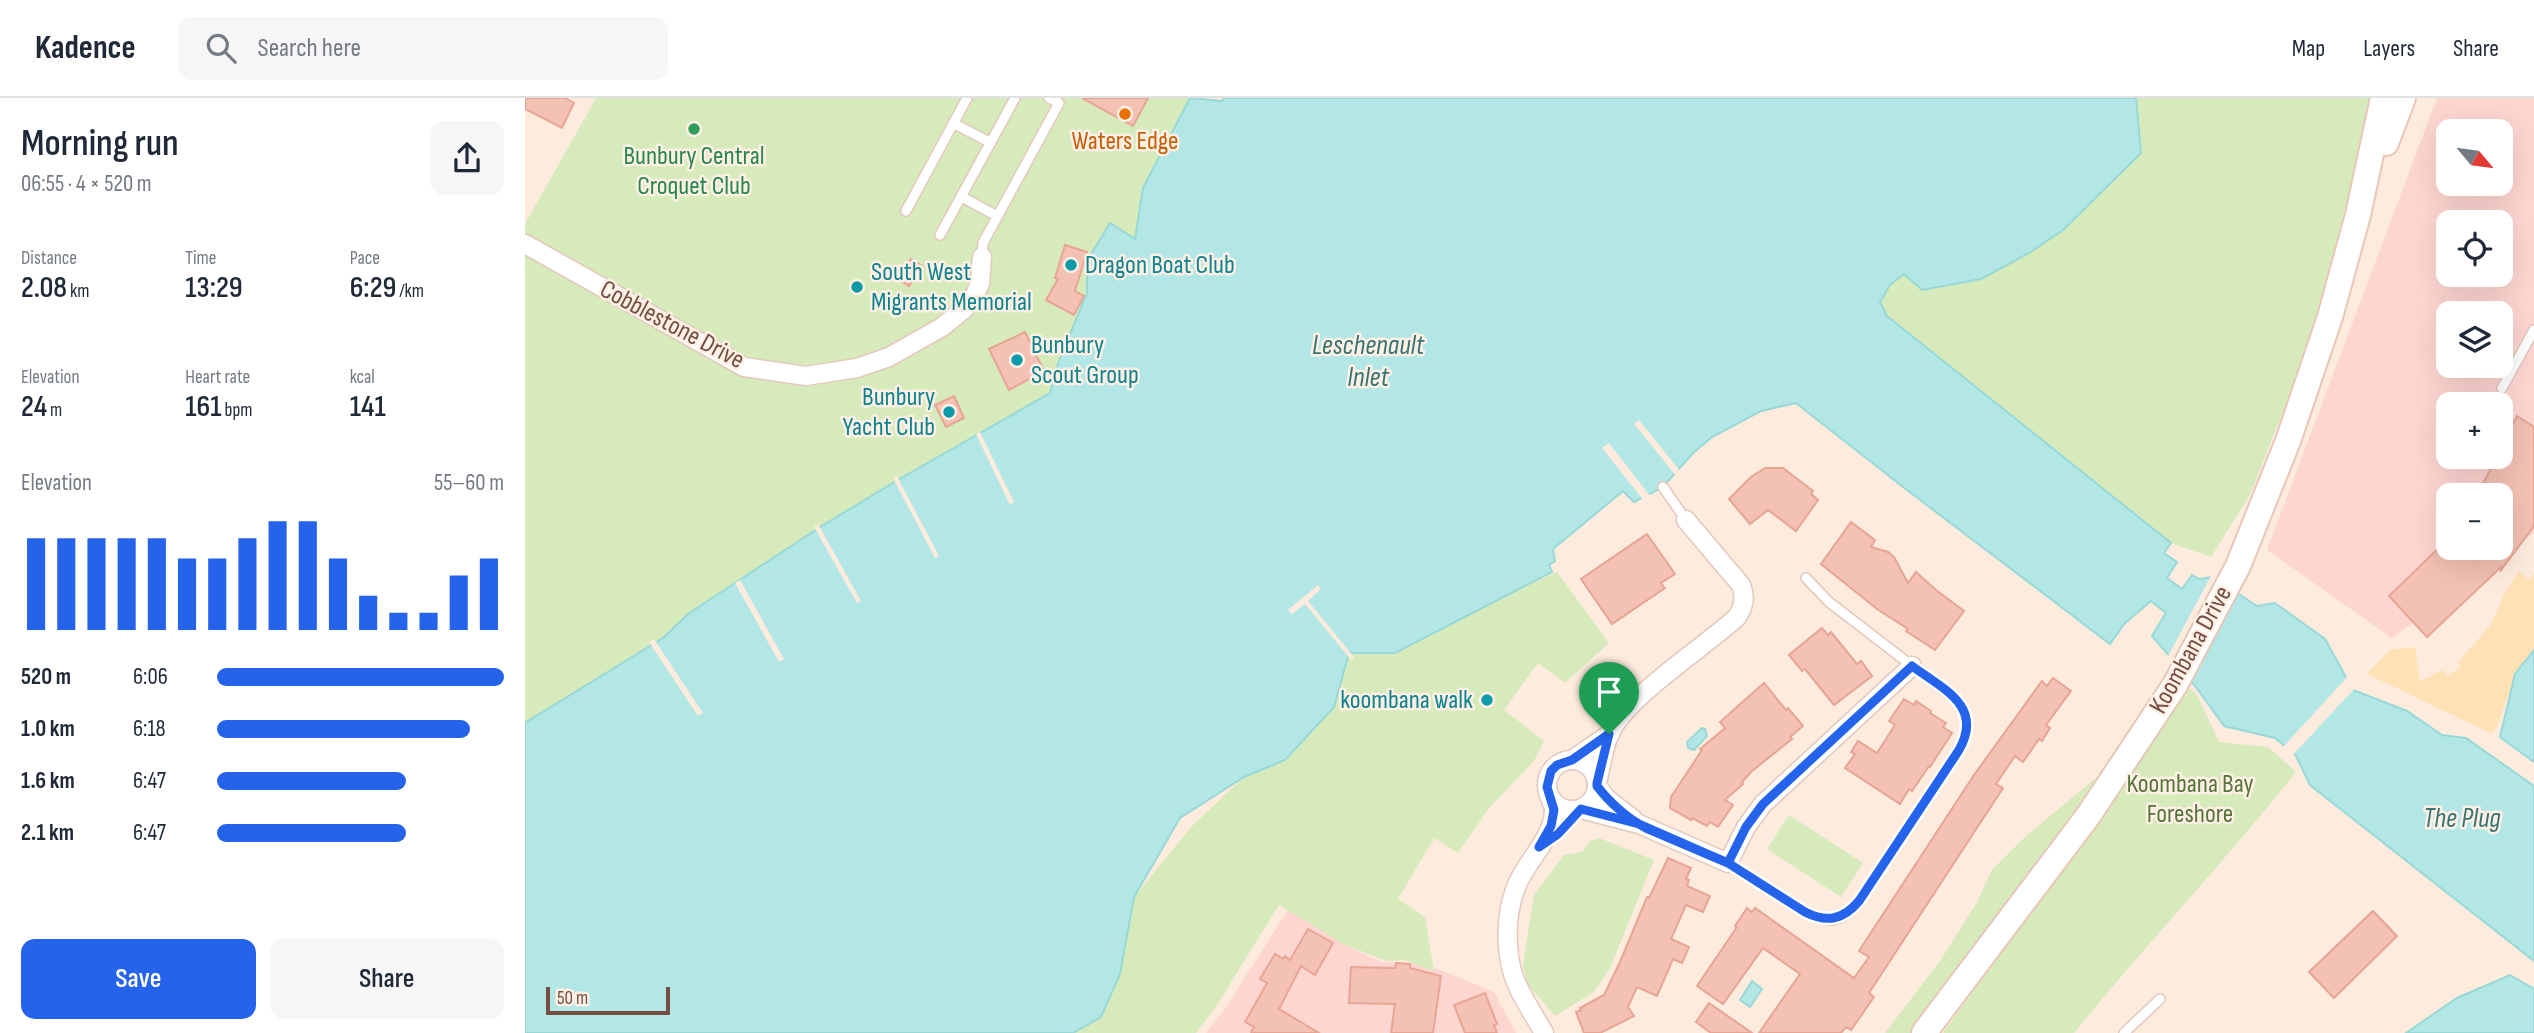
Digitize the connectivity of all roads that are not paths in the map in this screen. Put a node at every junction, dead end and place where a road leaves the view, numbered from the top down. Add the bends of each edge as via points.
1 (967, 98) edge
2 (1015, 98) edge
3 (1049, 98) edge
4 (2383, 98) edge
5 (2403, 98) edge
6 (953, 123) junction
7 (991, 143) junction
8 (962, 197) junction
9 (906, 211) dead end
10 (2358, 215) junction
11 (997, 216) junction
12 (940, 235) dead end
13 (525, 244) edge
14 (982, 257) joint
15 (2534, 330) edge
16 (2502, 388) dead end
17 (1663, 487) dead end
18 (1686, 520) joint
19 (1806, 578) dead end
20 (1912, 666) junction
21 (1609, 734) junction
22 (1572, 760) junction
23 (1597, 784) junction
24 (1549, 795) junction
25 (1580, 809) junction
26 (1639, 824) junction
27 (1539, 847) junction
28 (1728, 863) junction
29 (2160, 999) dead end
30 (1544, 1033) edge
31 (1924, 1033) edge
32 (2125, 1033) edge

1 - 6 lane
2 - 7 lane
3 - 11 lane via 1059,103
4 - 10 main road, Koombana Drive
5 - 10 main road, Koombana Drive
6 - 7 lane
6 - 9 lane
7 - 8 lane
8 - 11 lane
8 - 12 lane
10 - 31 main road, Koombana Drive via 2288,441 2238,566 2175,685 2088,816
11 - 14 lane via 983,243
13 - 14 street, Cobblestone Drive via 744,367 806,376 857,368 889,357 942,327 974,297
15 - 16 lane
17 - 18 lane
18 - 21 street via 1741,585 1741,612 1632,704
19 - 20 lane via 1829,603
20 - 28 street via 1763,804
20 - 28 lane via 1959,702 1967,731 1959,750 1852,910 1833,920 1814,916
21 - 22 street
21 - 23 street
22 - 23 street via 1592,769
22 - 24 street via 1551,771
23 - 25 street via 1591,802
23 - 26 street via 1606,798
24 - 25 street via 1565,809
24 - 27 street via 1554,810 1551,826
25 - 26 street
25 - 27 street
26 - 28 street
27 - 30 street via 1516,887 1508,934 1514,980
29 - 32 lane

